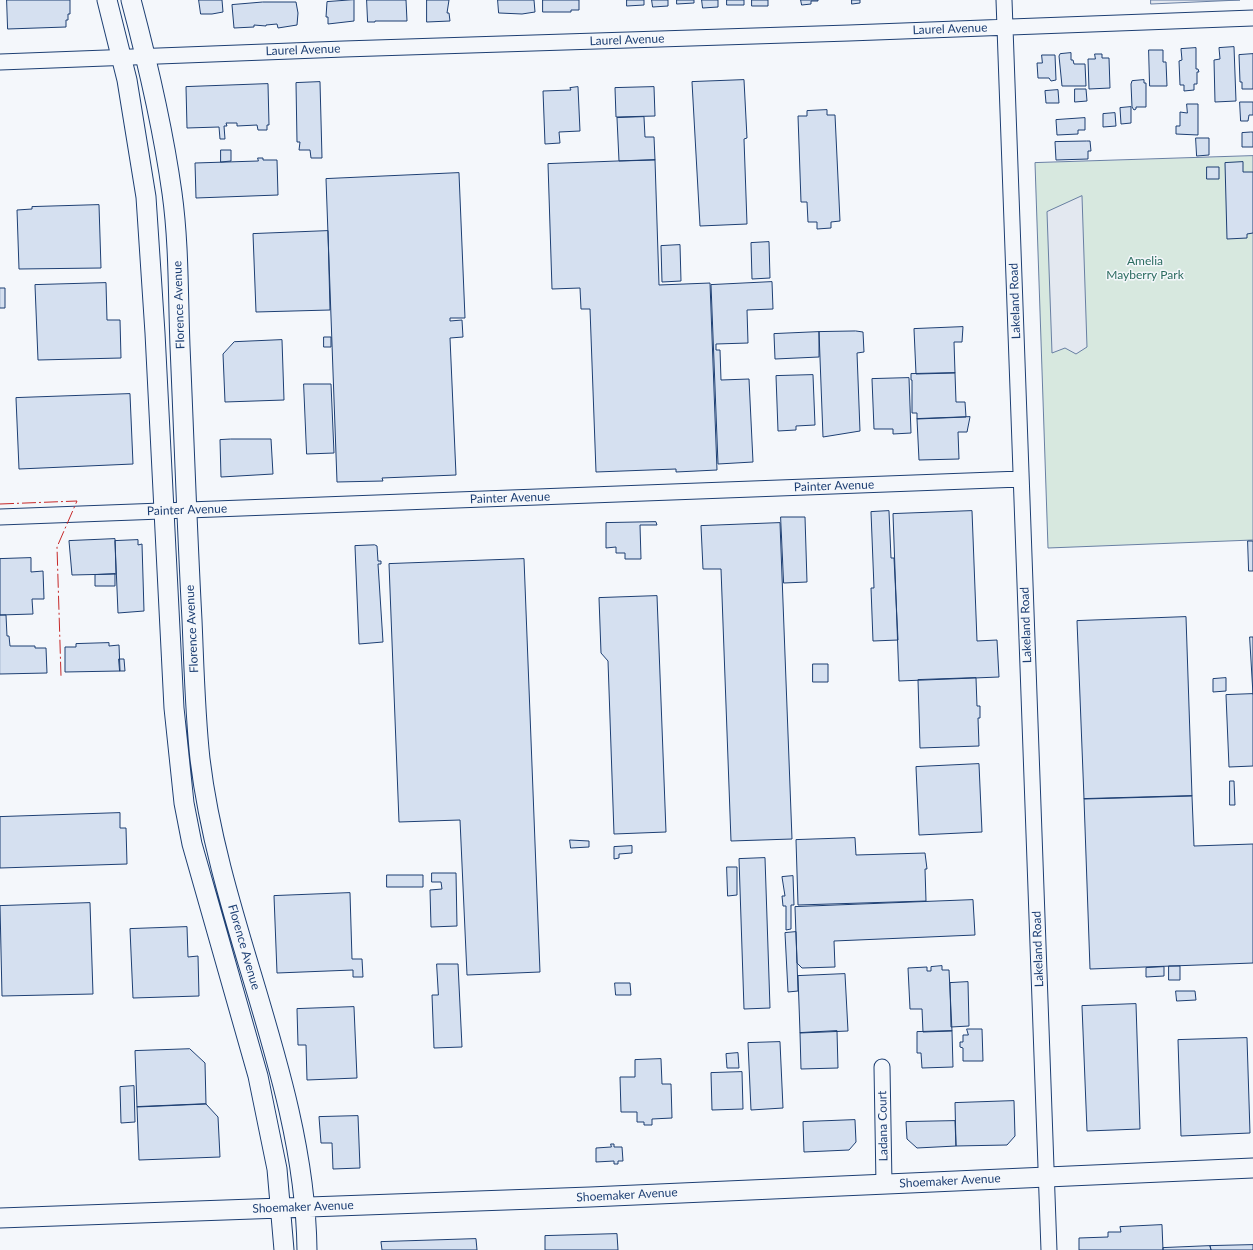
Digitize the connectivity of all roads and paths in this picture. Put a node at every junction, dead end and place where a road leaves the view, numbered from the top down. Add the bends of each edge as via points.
1 (107, 0) edge
2 (131, 0) edge
3 (1004, 0) edge
4 (1253, 18) edge
5 (1005, 26) junction
6 (146, 56) junction
7 (122, 57) junction
8 (0, 62) edge
9 (1021, 480) junction
10 (187, 510) junction
11 (164, 511) junction
12 (0, 517) edge
13 (882, 1067) dead end
14 (1253, 1168) edge
15 (1046, 1177) junction
16 (884, 1184) junction
17 (306, 1207) junction
18 (281, 1208) junction
19 (0, 1218) edge
20 (284, 1250) edge
21 (307, 1250) edge
22 (1049, 1250) edge

1 - 7 main road, Florence Avenue
2 - 6 main road, Florence Avenue
3 - 5 street, Lakeland Road
4 - 5 street, Laurel Avenue
5 - 6 street, Laurel Avenue
5 - 9 street, Lakeland Road
6 - 7 street, Laurel Avenue
6 - 10 main road, Florence Avenue via 172,196
7 - 8 street, Laurel Avenue
7 - 11 main road, Florence Avenue via 146,197
9 - 10 street, Painter Avenue
9 - 15 street, Lakeland Road
10 - 11 street, Painter Avenue
10 - 17 main road, Florence Avenue via 197,728 207,800 226,880 280,1071
11 - 12 street, Painter Avenue
11 - 18 main road, Florence Avenue via 174,708 184,803 192,844 258,1076 273,1143
13 - 16 street, Ladana Court
14 - 15 main road, Shoemaker Avenue
15 - 16 main road, Shoemaker Avenue
15 - 22 street, Lakeland Road
16 - 17 main road, Shoemaker Avenue
17 - 18 main road, Shoemaker Avenue
17 - 21 main road, Florence Avenue
18 - 19 main road, Shoemaker Avenue
18 - 20 main road, Florence Avenue

